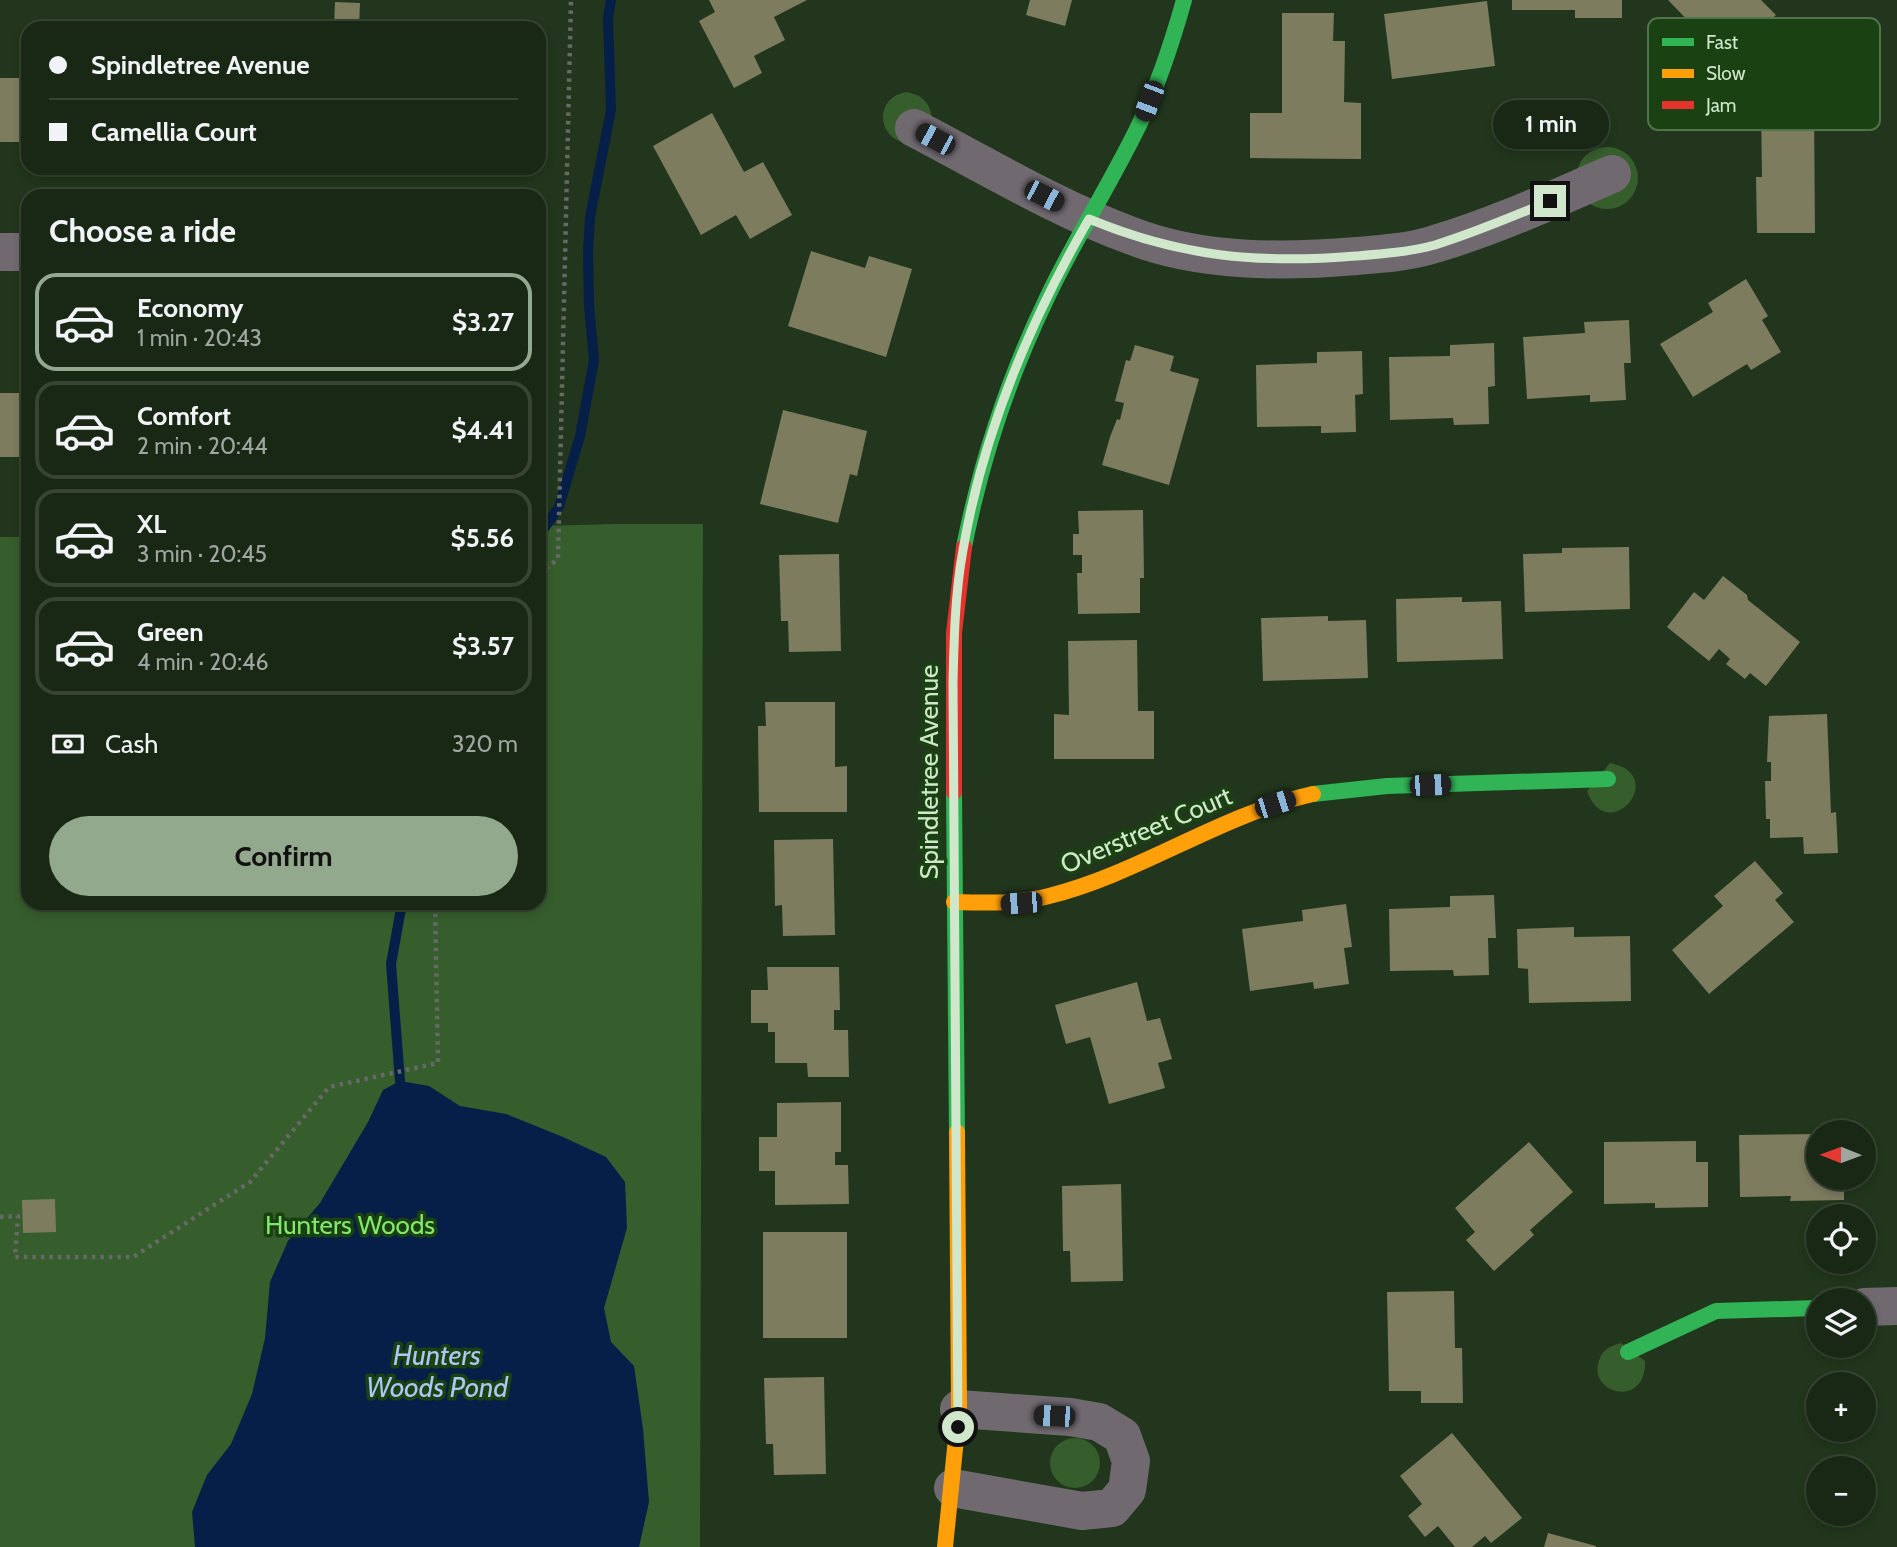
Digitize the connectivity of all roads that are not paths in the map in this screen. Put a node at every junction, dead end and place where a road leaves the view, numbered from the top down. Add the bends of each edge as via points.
1 (1184, 0) edge
2 (914, 128) dead end
3 (1612, 174) dead end
4 (1089, 219) junction
5 (0, 252) edge
6 (21, 252) edge
7 (1608, 779) dead end
8 (954, 902) junction
9 (1897, 1306) edge
10 (1876, 1307) edge
11 (1806, 1308) edge
12 (1628, 1352) dead end
13 (959, 1409) junction
14 (953, 1488) junction
15 (945, 1547) edge

1 - 4 street, Spindletree Avenue via 1140,123
2 - 4 street
3 - 4 street via 1433,245 1312,260 1194,252
4 - 8 street, Spindletree Avenue via 1015,368 979,473 962,551 953,683
5 - 6 street
7 - 8 street, Overstreet Court via 1331,790 1239,816 1101,881 1064,893 1021,903
8 - 13 street, Spindletree Avenue
9 - 10 street
11 - 12 street via 1716,1311
13 - 14 street, Spindletree Avenue
13 - 14 street via 1099,1422 1122,1436 1131,1461 1127,1490 1112,1508 1082,1511
14 - 15 street, Spindletree Avenue

